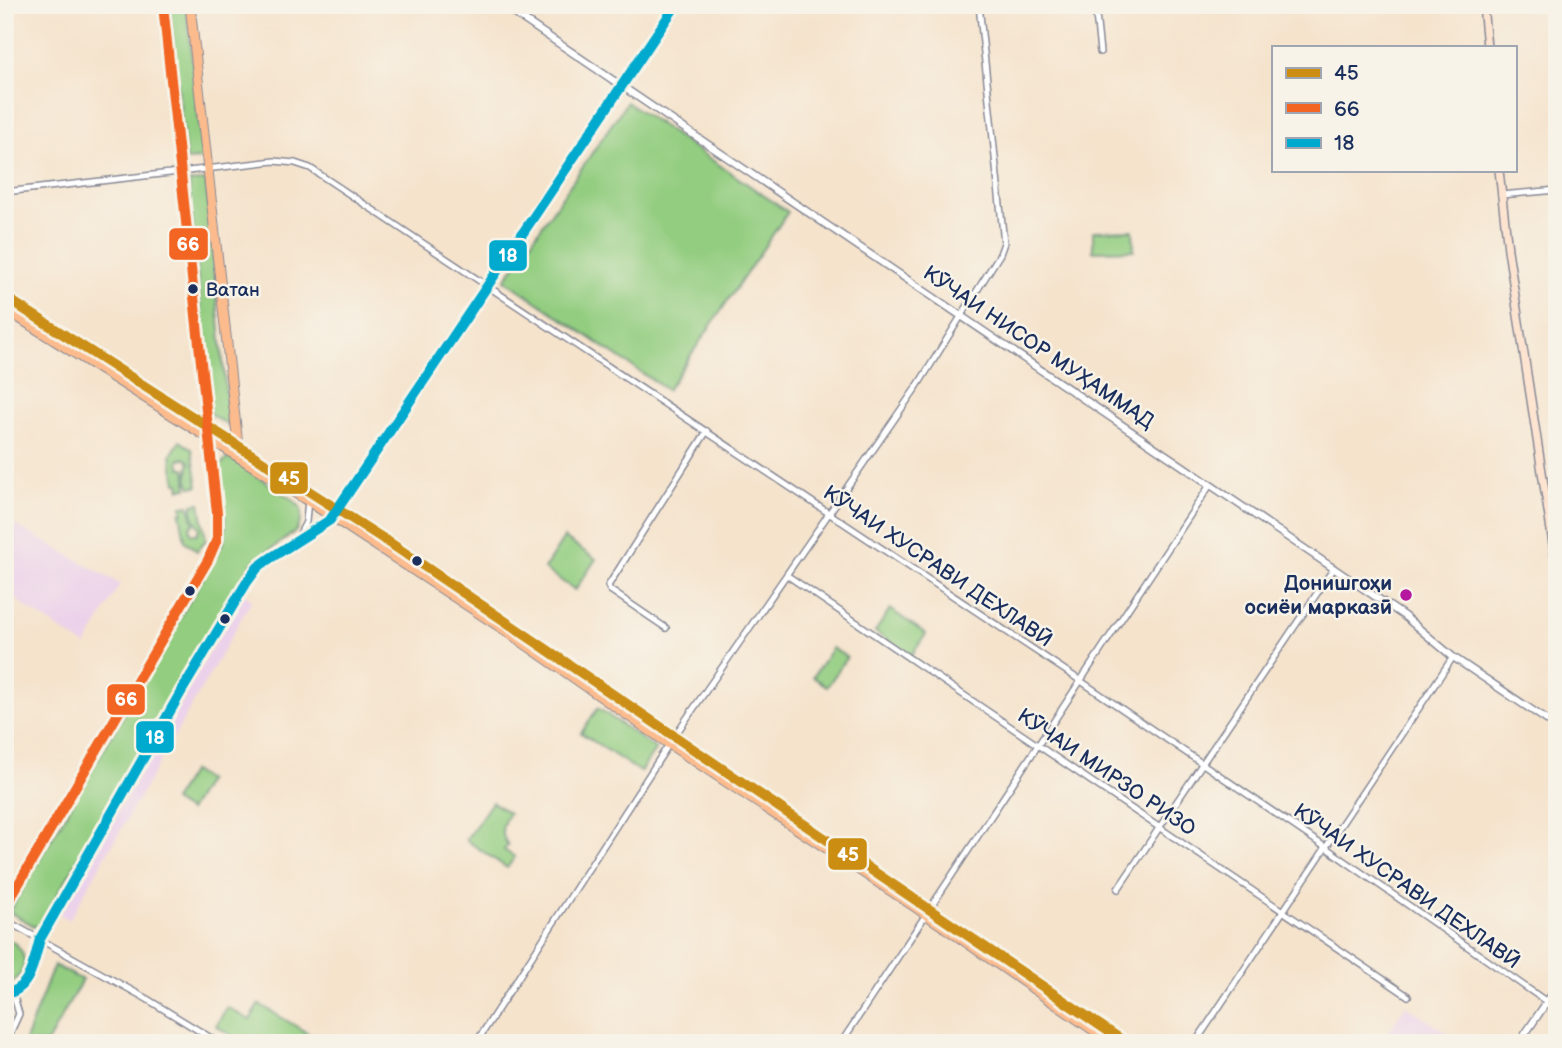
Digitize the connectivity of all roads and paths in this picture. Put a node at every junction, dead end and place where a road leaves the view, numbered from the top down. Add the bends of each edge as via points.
1 (163, 5) edge
2 (190, 5) edge
3 (502, 5) edge
4 (979, 5) edge
5 (1094, 5) edge
6 (1483, 5) edge
7 (675, 6) edge
8 (1487, 46) edge
9 (1100, 52) dead end
10 (622, 86) junction
11 (208, 170) junction
12 (1499, 172) edge
13 (180, 173) junction
14 (1557, 190) edge
15 (5, 192) edge
16 (1501, 195) junction
17 (487, 287) junction
18 (5, 297) edge
19 (5, 309) edge
20 (960, 316) junction
21 (90, 356) junction
22 (208, 426) junction
23 (707, 431) junction
24 (210, 438) junction
25 (238, 445) junction
26 (1210, 485) junction
27 (307, 490) junction
28 (308, 501) junction
29 (334, 513) junction
30 (830, 513) junction
31 (1553, 537) edge
32 (295, 541) junction
33 (1334, 569) junction
34 (1557, 570) edge
35 (788, 576) junction
36 (667, 628) dead end
37 (1453, 657) junction
38 (1080, 680) junction
39 (1555, 725) edge
40 (672, 741) junction
41 (1038, 743) junction
42 (1203, 763) junction
43 (1160, 827) junction
44 (1325, 847) junction
45 (1118, 889) dead end
46 (5, 907) edge
47 (1283, 910) junction
48 (927, 911) junction
49 (5, 920) edge
50 (40, 939) junction
51 (1557, 987) edge
52 (13, 993) junction
53 (5, 994) edge
54 (1408, 996) dead end
55 (1546, 1002) junction
56 (218, 1042) edge
57 (8, 1043) edge
58 (475, 1043) edge
59 (841, 1043) edge
60 (1112, 1043) edge
61 (1126, 1043) edge
62 (1195, 1043) edge
63 (1519, 1043) edge

1 - 13 highway
2 - 11 highway
3 - 10 street, КӮЧАИ НИСОР МУҲАММАД
4 - 20 street via 1004,243
5 - 9 street
6 - 8 main road
7 - 10 street
10 - 17 street
10 - 20 street, КӮЧАИ НИСОР МУҲАММАД
11 - 13 street
11 - 17 street, КӮЧАИ ХУСРАВИ ДЕХЛАВӢ via 279,161 306,167
11 - 25 highway
12 - 16 main road
13 - 15 street
13 - 22 highway
14 - 16 street
16 - 31 main road
17 - 23 street, КӮЧАИ ХУСРАВИ ДЕХЛАВӢ
17 - 29 street
18 - 21 highway
19 - 21 highway
20 - 26 street, КӮЧАИ НИСОР МУҲАММАД
20 - 30 street
21 - 22 highway
21 - 24 highway
22 - 24 highway
22 - 25 highway
23 - 30 street, КӮЧАИ ХУСРАВИ ДЕХЛАВӢ
23 - 36 street via 608,586
24 - 28 highway
24 - 46 street via 217,539 208,560
25 - 27 highway
26 - 33 street, КӮЧАИ НИСОР МУҲАММАД
26 - 38 street
27 - 28 street
27 - 29 highway
28 - 29 highway
28 - 32 street via 306,522
29 - 32 street via 324,525
29 - 40 highway
30 - 35 street
30 - 38 street, КӮЧАИ ХУСРАВИ ДЕХЛАВӢ
31 - 34 main road
32 - 50 street via 258,567 247,582
33 - 37 street, КӮЧАИ НИСОР МУҲАММАД via 1404,616
33 - 42 street
35 - 40 street
35 - 41 street, КӮЧАИ МИРЗО РИЗО
37 - 39 street, КӮЧАИ НИСОР МУҲАММАД
37 - 44 street
38 - 41 street
38 - 42 street, КӮЧАИ ХУСРАВИ ДЕХЛАВӢ
40 - 48 highway
40 - 58 street
41 - 43 street, КӮЧАИ МИРЗО РИЗО
41 - 48 street
42 - 43 street
42 - 44 street, КӮЧАИ ХУСРАВИ ДЕХЛАВӢ
43 - 45 street
43 - 47 street, КӮЧАИ МИРЗО РИЗО
44 - 47 street
44 - 55 street, КӮЧАИ ХУСРАВИ ДЕХЛАВӢ
47 - 54 street, КӮЧАИ МИРЗО РИЗО
47 - 62 street
48 - 59 street
48 - 60 highway
48 - 61 highway
49 - 50 street
50 - 52 street via 24,985
50 - 56 street
51 - 55 street
52 - 53 street
52 - 57 street via 19,1014
55 - 63 street

